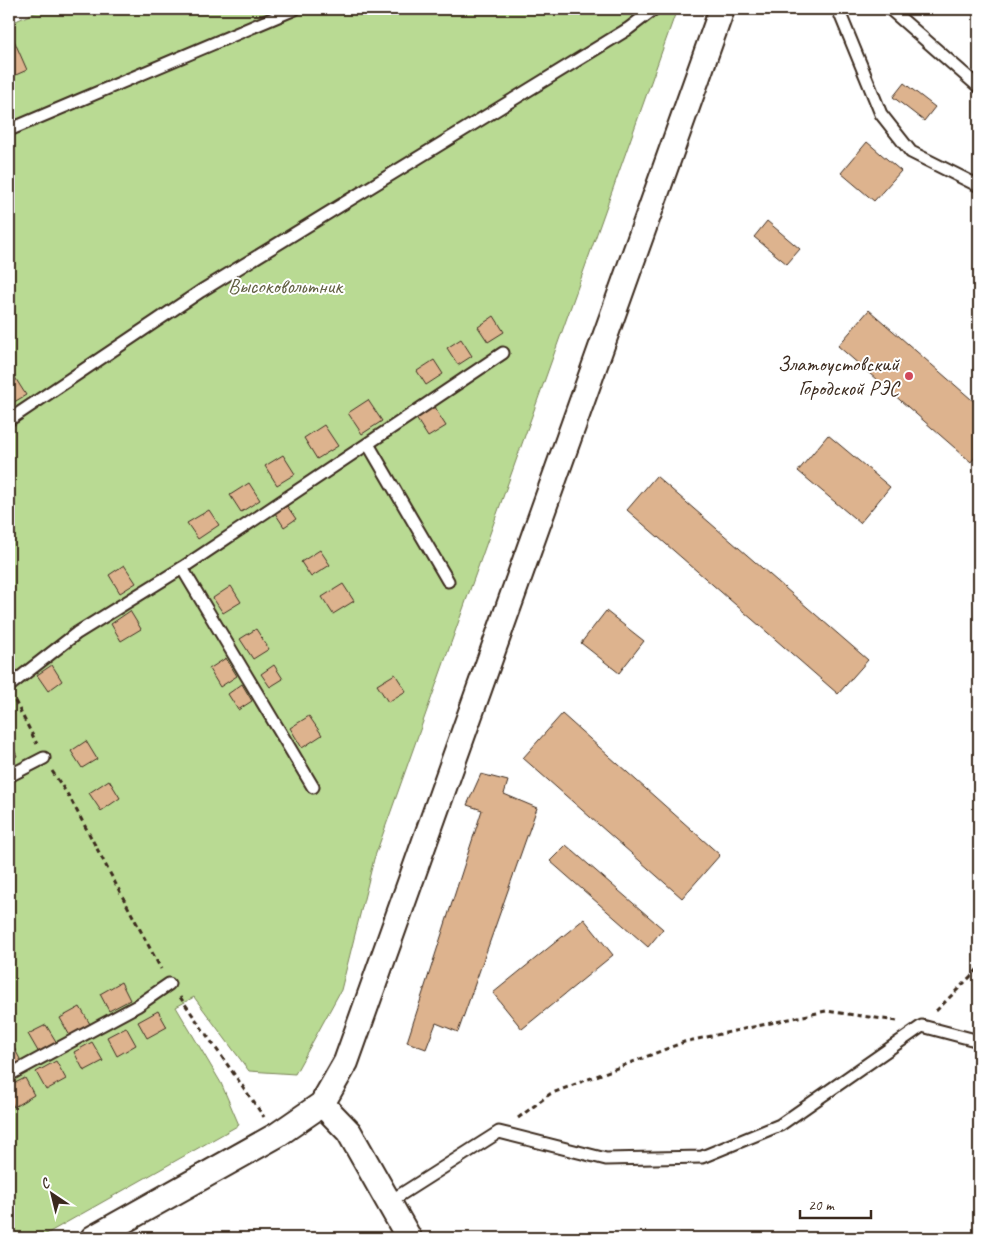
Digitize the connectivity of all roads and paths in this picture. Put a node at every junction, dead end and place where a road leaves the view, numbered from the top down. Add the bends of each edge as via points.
1 (295, 9) edge
2 (654, 9) edge
3 (722, 9) edge
4 (838, 9) edge
5 (890, 9) edge
6 (979, 87) edge
7 (9, 130) edge
8 (979, 186) edge
9 (503, 353) dead end
10 (9, 420) edge
11 (368, 444) junction
12 (182, 568) junction
13 (448, 581) dead end
14 (9, 686) edge
15 (13, 698) dead end
16 (44, 758) junction
17 (9, 776) edge
18 (313, 787) dead end
19 (979, 968) edge
20 (170, 984) junction
21 (922, 1026) junction
22 (979, 1041) edge
23 (9, 1075) edge
24 (322, 1104) junction
25 (499, 1132) junction
26 (277, 1135) junction
27 (389, 1202) junction
28 (93, 1238) edge
29 (409, 1238) edge

1 - 7 lane
2 - 10 lane via 628,29 200,291
3 - 24 street via 346,1062
4 - 8 lane via 881,114 911,152
5 - 6 lane
9 - 11 lane
11 - 12 lane
11 - 13 lane
12 - 14 lane via 77,633
12 - 18 lane
15 - 16 path
16 - 17 lane
16 - 20 path via 70,798
19 - 21 path
20 - 23 lane via 137,1006
20 - 26 path
21 - 22 lane
21 - 25 path via 826,1011 684,1042 550,1094
21 - 25 lane via 780,1125 702,1156 606,1159
24 - 26 street
24 - 27 street via 349,1132
25 - 27 lane
26 - 28 street
27 - 29 street

